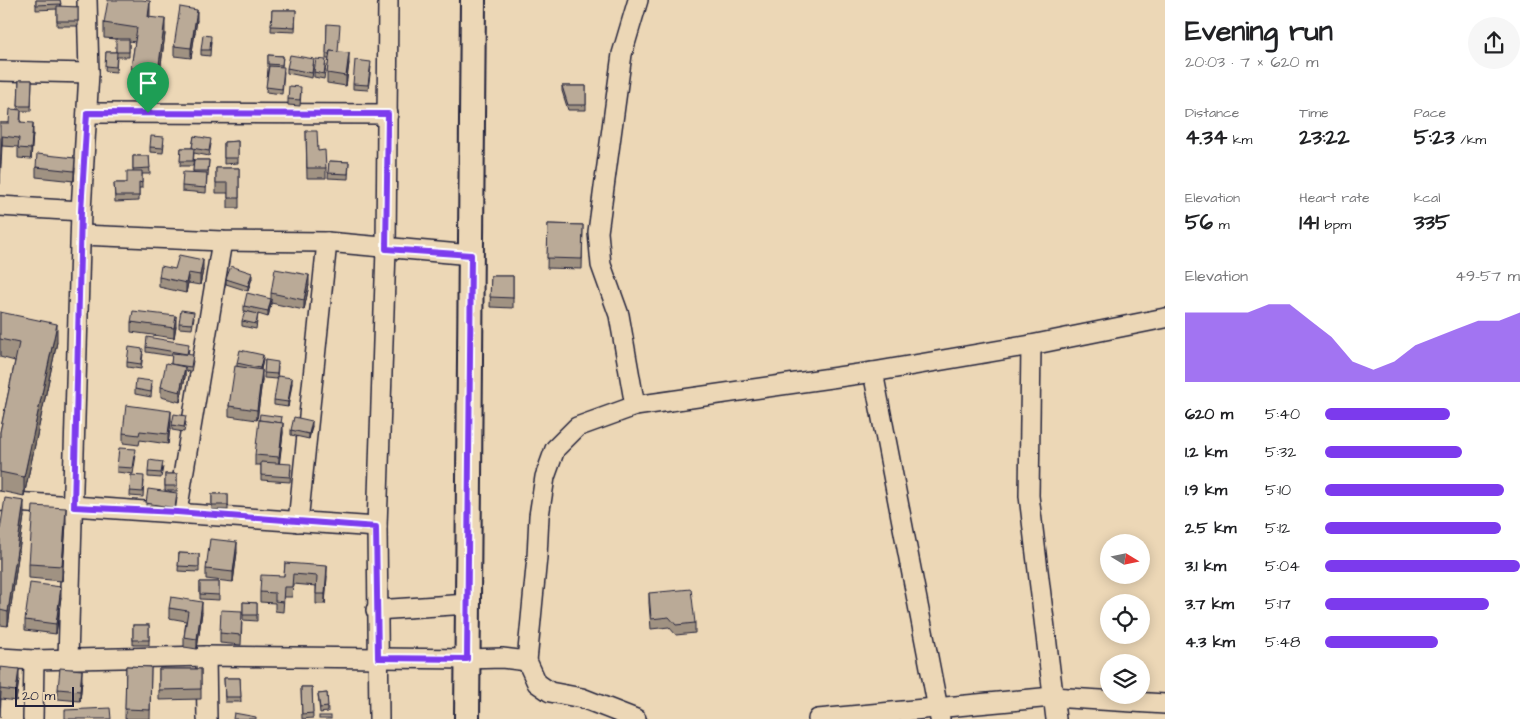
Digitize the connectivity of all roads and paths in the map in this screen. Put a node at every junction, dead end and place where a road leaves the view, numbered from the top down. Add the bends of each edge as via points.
1 (87, 0) edge
2 (388, 0) edge
3 (473, 0) edge
4 (638, 0) edge
5 (0, 71) edge
6 (89, 73) junction
7 (87, 113) junction
8 (388, 114) junction
9 (0, 206) edge
10 (81, 211) junction
11 (81, 235) junction
12 (222, 241) junction
13 (327, 242) junction
14 (386, 249) junction
15 (471, 255) junction
16 (1165, 318) edge
17 (1031, 345) junction
18 (873, 372) junction
19 (635, 406) junction
20 (0, 500) edge
21 (74, 507) junction
22 (177, 512) junction
23 (298, 522) junction
24 (376, 527) junction
25 (468, 604) junction
26 (376, 610) junction
27 (206, 656) junction
28 (0, 658) edge
29 (378, 658) junction
30 (68, 659) junction
31 (467, 659) junction
32 (34, 660) junction
33 (527, 661) junction
34 (1052, 697) junction
35 (1165, 704) edge
36 (939, 714) edge
37 (33, 719) edge
38 (207, 719) edge
39 (378, 719) edge
40 (466, 719) edge
41 (636, 719) edge
42 (818, 719) edge
43 (1056, 719) edge

1 - 6 street
2 - 8 street
3 - 15 street
4 - 19 street via 622,54 598,232 601,265 619,315
5 - 6 street
6 - 7 street
7 - 8 street
7 - 10 street
8 - 14 street
9 - 10 street
10 - 11 street
11 - 12 street
11 - 21 street
12 - 13 street
12 - 22 street
13 - 14 street
13 - 23 street
14 - 15 street
14 - 24 street
15 - 25 street
16 - 17 street
17 - 18 street
17 - 34 street via 1029,496
18 - 19 street
18 - 36 street
19 - 33 street via 577,427 555,449 539,516
20 - 21 street
21 - 22 street
21 - 30 street
22 - 23 street
23 - 24 street
24 - 26 street
25 - 26 street
25 - 31 street
26 - 29 street
27 - 29 street
27 - 30 street
27 - 38 street
28 - 32 street
29 - 31 street
29 - 39 street
30 - 32 street
31 - 33 street
31 - 40 street
32 - 37 street
33 - 41 street via 537,682 550,692 582,698
34 - 35 street
34 - 36 street
34 - 43 street
36 - 42 street

